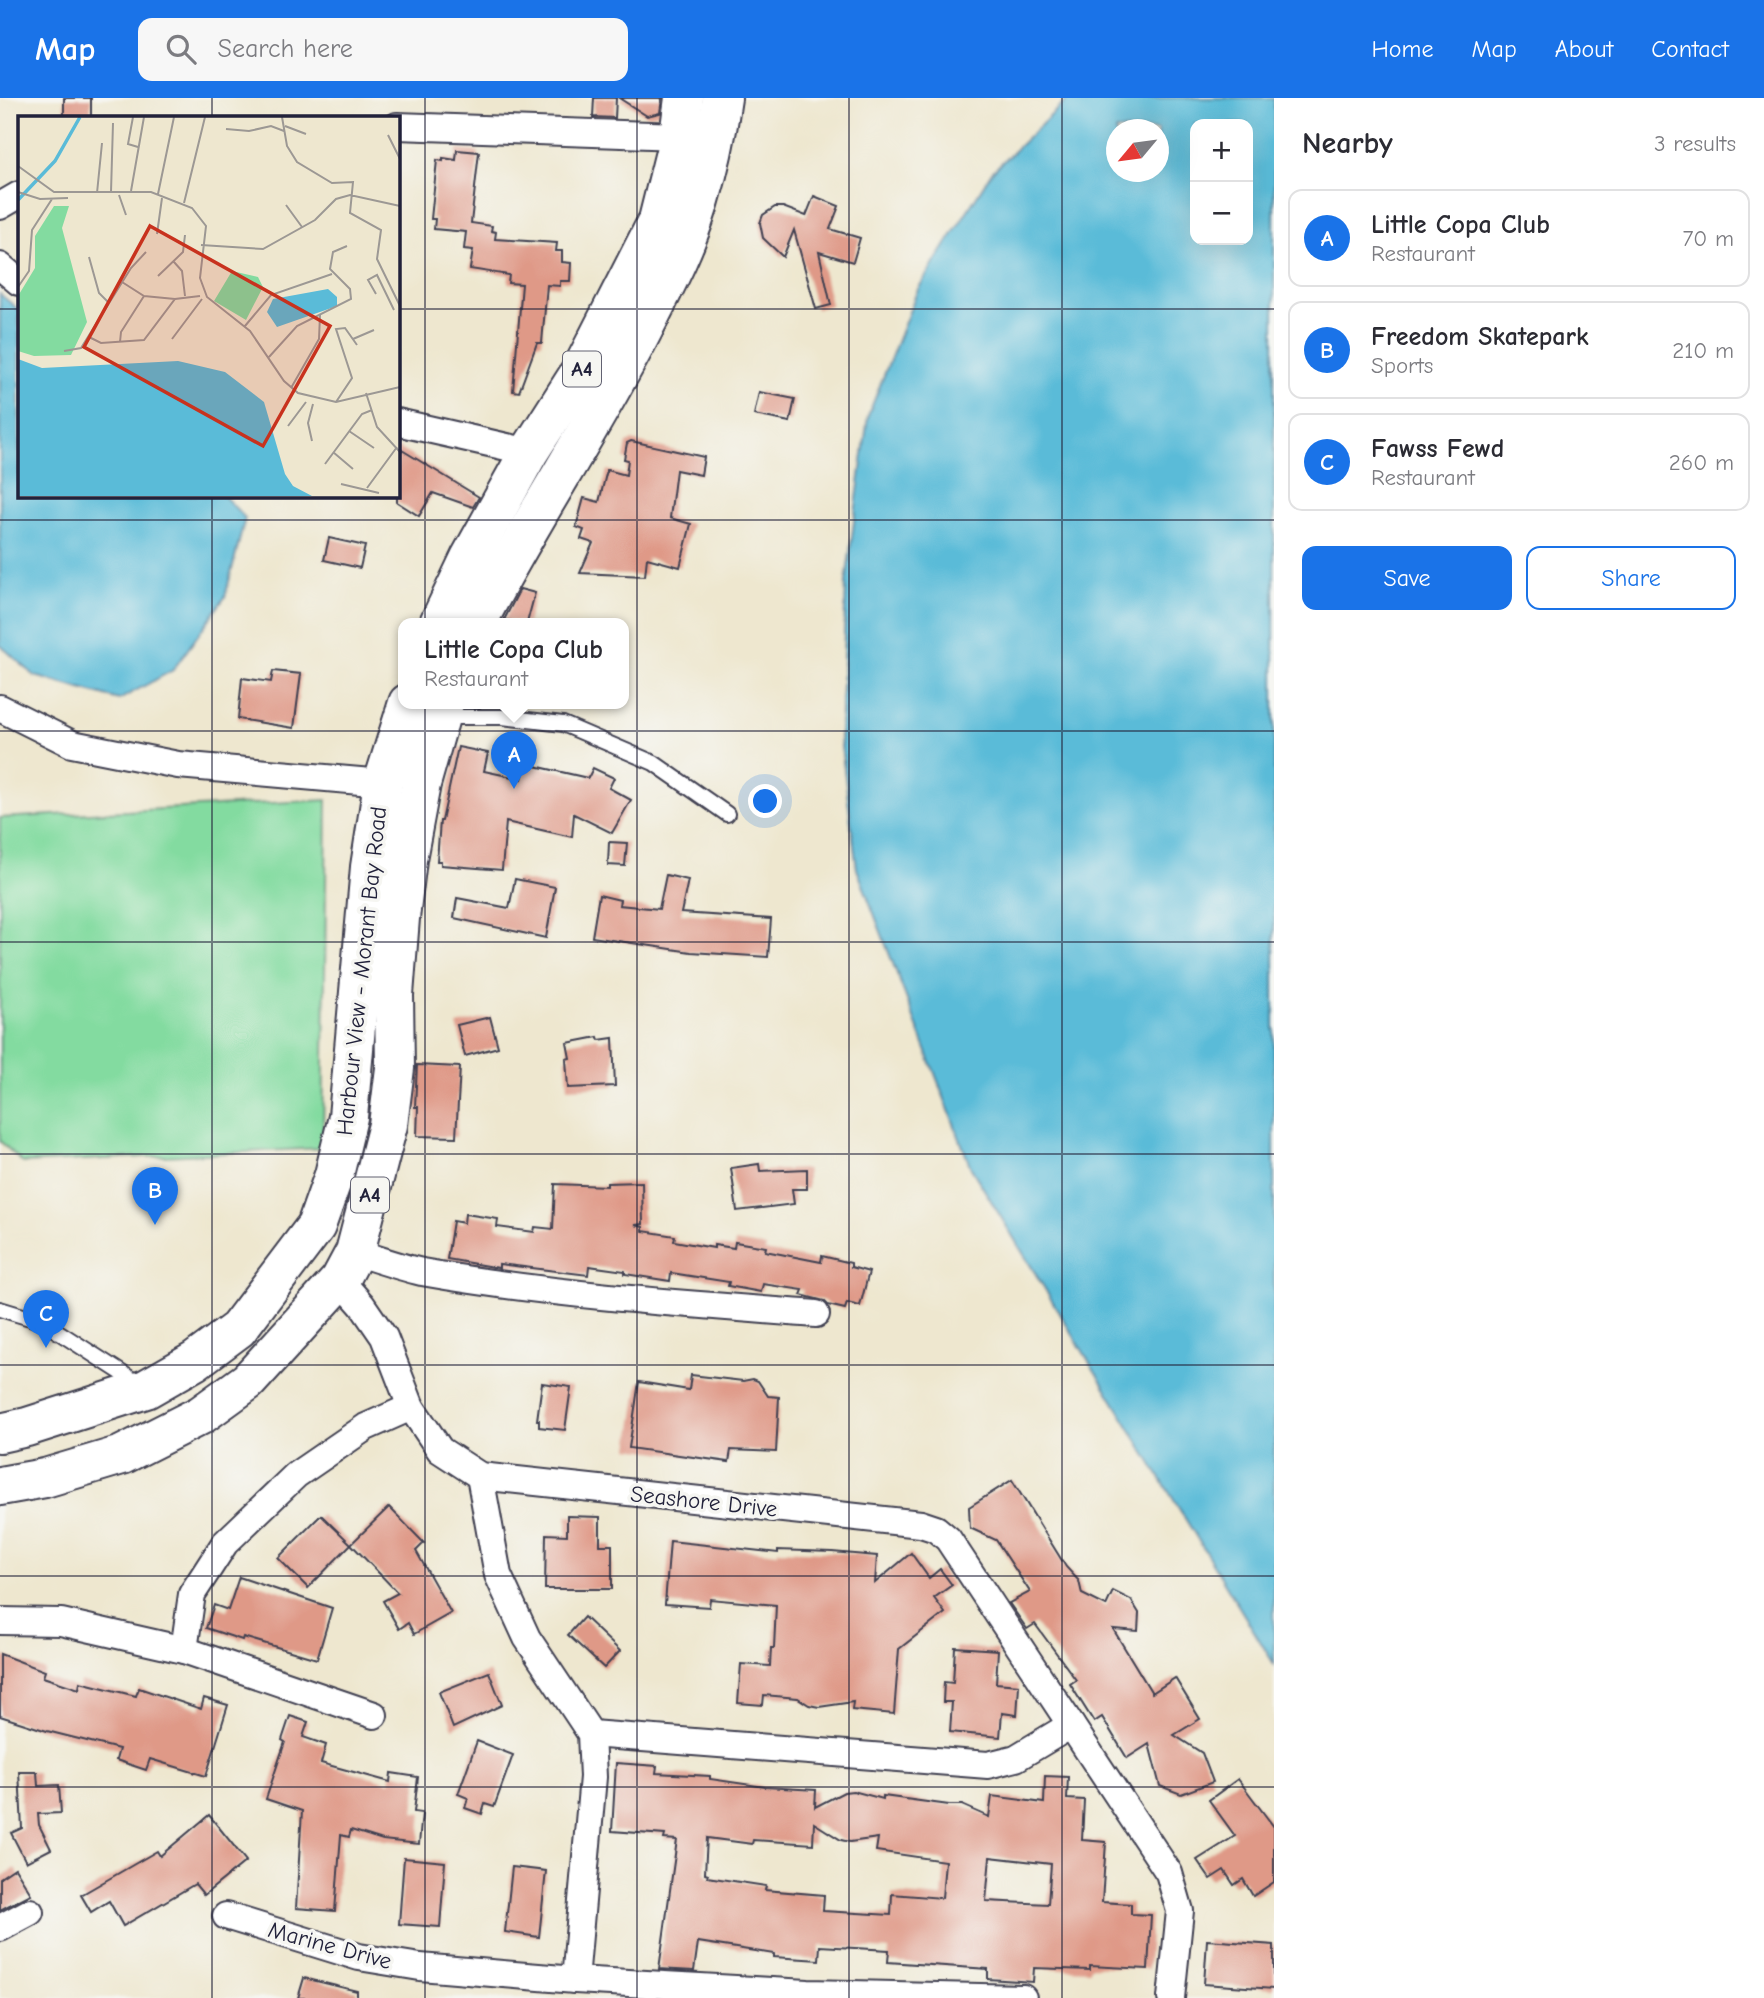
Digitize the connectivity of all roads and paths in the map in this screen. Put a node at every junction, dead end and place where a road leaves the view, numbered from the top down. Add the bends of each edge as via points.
1 (684, 98) edge
2 (722, 98) edge
3 (399, 126) edge
4 (679, 136) junction
5 (18, 196) edge
6 (0, 206) edge
7 (0, 266) edge
8 (18, 281) edge
9 (399, 422) edge
10 (528, 452) junction
11 (441, 618) edge
12 (480, 618) edge
13 (0, 708) edge
14 (429, 709) edge
15 (430, 709) edge
16 (438, 709) edge
17 (383, 783) junction
18 (727, 814) dead end
19 (348, 1266) junction
20 (0, 1309) edge
21 (817, 1314) dead end
22 (146, 1389) junction
23 (411, 1407) junction
24 (0, 1433) edge
25 (480, 1476) junction
26 (0, 1486) edge
27 (0, 1621) edge
28 (184, 1650) junction
29 (374, 1715) dead end
30 (1071, 1725) junction
31 (591, 1734) junction
32 (30, 1912) dead end
33 (226, 1916) dead end
34 (0, 1928) edge
35 (575, 1980) junction
36 (808, 1995) edge
37 (1023, 1998) edge
38 (1171, 1998) edge

1 - 4 highway, A4
2 - 12 highway, A4 via 698,207 673,271
3 - 4 street
4 - 10 highway, A4 via 658,220 582,369
5 - 6 street
7 - 8 street
9 - 10 street
10 - 11 highway, A4
13 - 17 street via 72,744 178,765
14 - 17 highway, Harbour View - Morant Bay Road / A4
15 - 19 highway, Harbour View - Morant Bay Road / A4 via 401,906 394,995 395,1068 388,1125
16 - 18 lane via 563,724 654,763
17 - 22 highway, Harbour View - Morant Bay Road / A4 via 370,867 348,1117 316,1226 237,1329 195,1361
19 - 21 street via 639,1300
19 - 23 street, Seashore Drive via 362,1305 384,1337
19 - 26 highway, Harbour View - Morant Bay Road / A4 via 248,1381 201,1415 122,1455
20 - 22 lane via 43,1322
22 - 24 highway, Harbour View - Morant Bay Road / A4
23 - 25 street, Seashore Drive via 440,1450
23 - 28 street via 366,1427 296,1475 225,1543 192,1594
25 - 30 street, Seashore Drive via 936,1529 959,1554
25 - 31 street via 498,1575 527,1638
27 - 28 street via 61,1622
28 - 29 street
30 - 31 street via 1016,1758 988,1765
30 - 38 street, Seashore Drive via 1169,1873 1180,1911
31 - 35 street via 593,1777
32 - 34 street
33 - 35 street, Marine Drive via 359,1957
35 - 36 street, Marine Drive
36 - 37 street, Marine Drive

